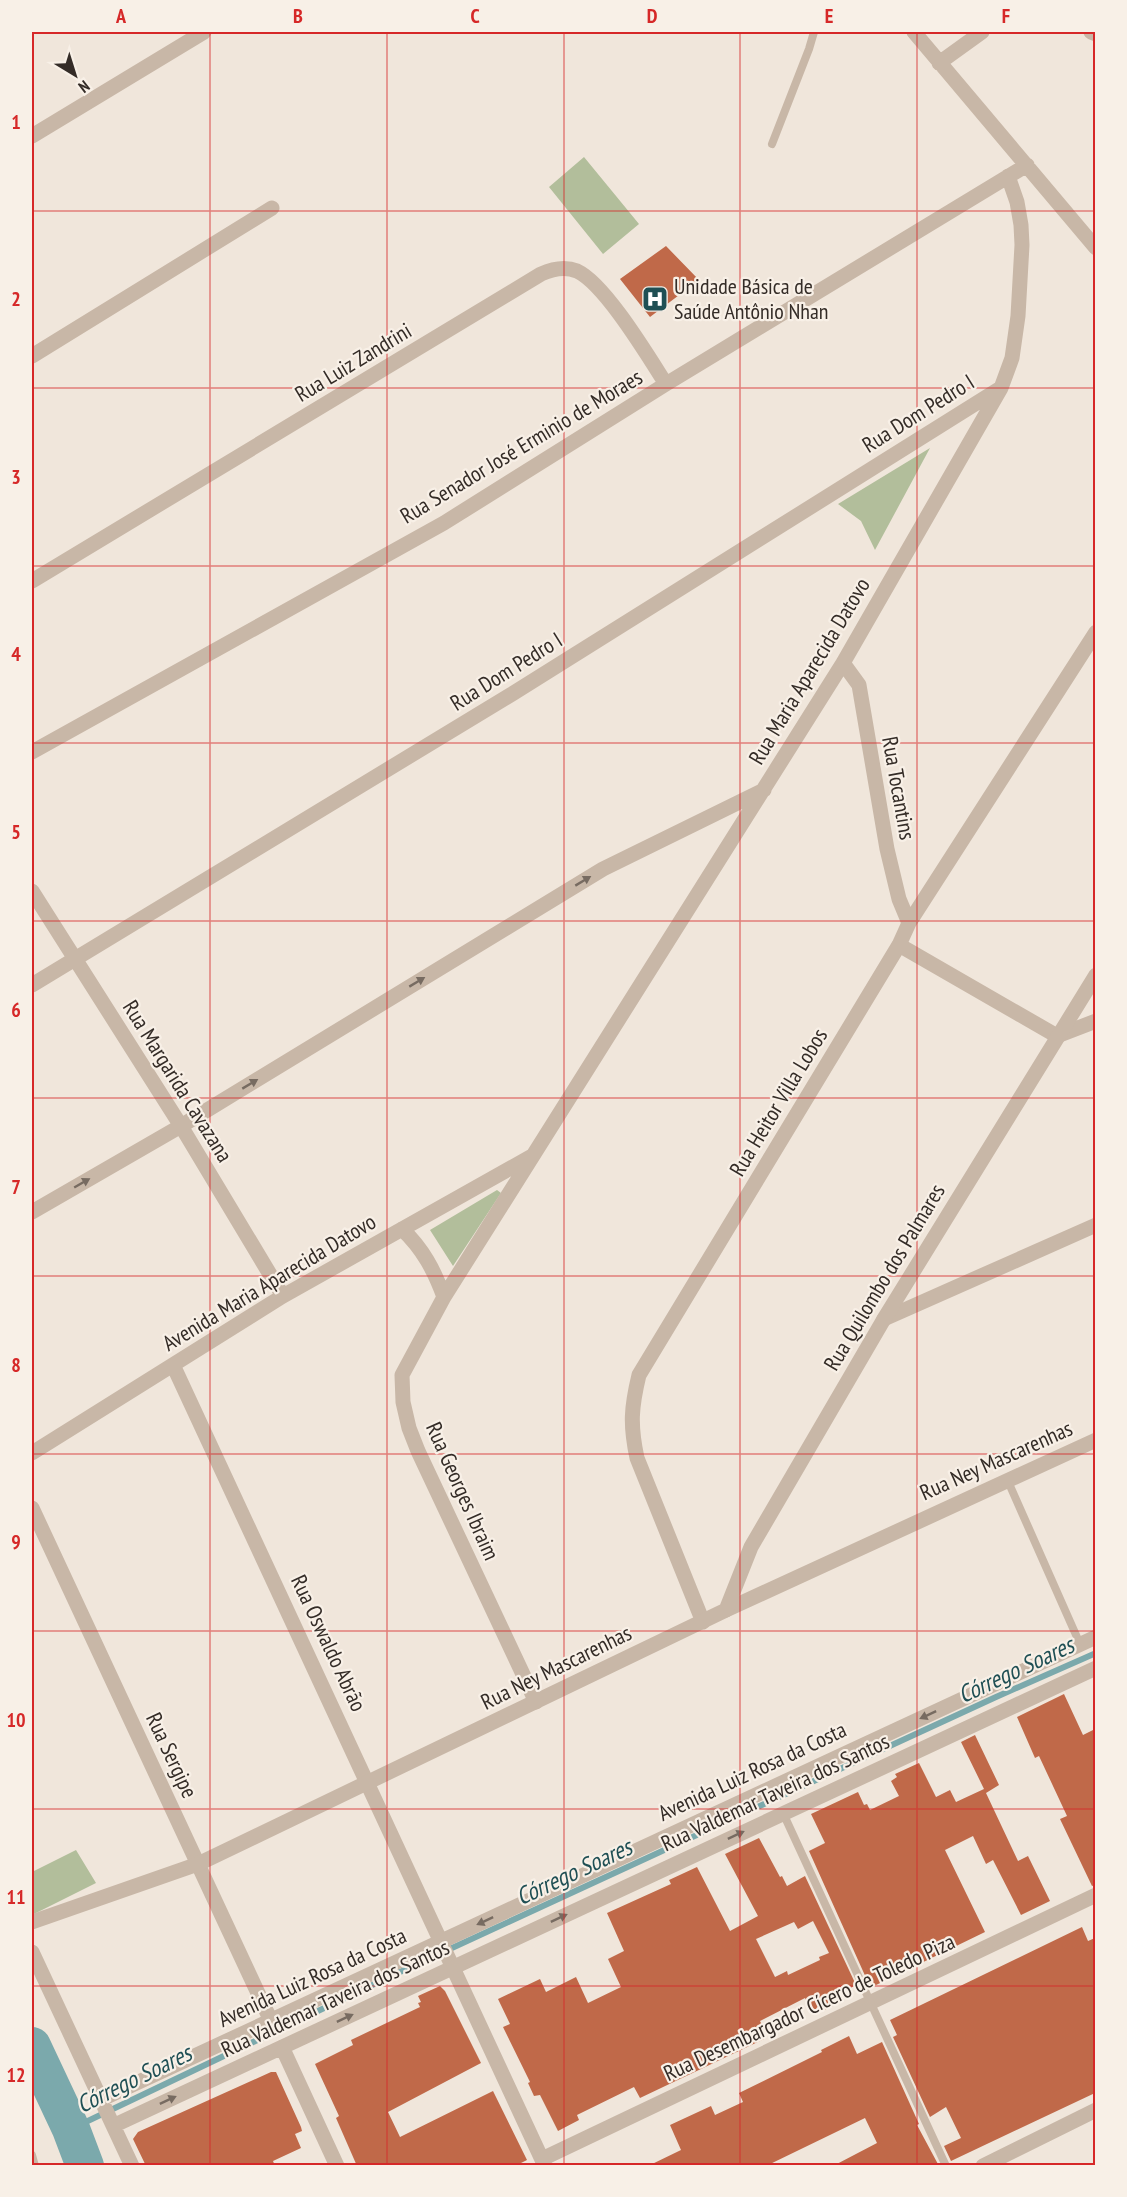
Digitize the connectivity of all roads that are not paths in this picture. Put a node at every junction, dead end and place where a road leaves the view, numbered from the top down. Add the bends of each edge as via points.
1 (204, 32) edge
2 (814, 32) edge
3 (914, 32) edge
4 (982, 32) edge
5 (1091, 32) edge
6 (1095, 34) edge
7 (939, 63) junction
8 (32, 136) edge
9 (772, 144) dead end
10 (1027, 165) junction
11 (1008, 176) junction
12 (273, 208) dead end
13 (1095, 248) edge
14 (32, 356) edge
15 (666, 384) junction
16 (1001, 388) junction
17 (32, 581) edge
18 (1095, 632) edge
19 (843, 663) junction
20 (32, 752) edge
21 (764, 789) junction
22 (32, 891) edge
23 (909, 923) junction
24 (899, 945) junction
25 (74, 960) junction
26 (1095, 975) edge
27 (32, 985) edge
28 (1095, 1021) edge
29 (1057, 1036) junction
30 (181, 1126) junction
31 (533, 1156) junction
32 (32, 1212) edge
33 (1095, 1225) edge
34 (402, 1229) junction
35 (283, 1296) junction
36 (444, 1297) junction
37 (884, 1319) junction
38 (173, 1365) junction
39 (1095, 1440) edge
40 (32, 1453) edge
41 (1007, 1479) junction
42 (32, 1508) edge
43 (726, 1610) junction
44 (703, 1622) junction
45 (1095, 1637) edge
46 (1080, 1644) junction
47 (1095, 1668) edge
48 (536, 1702) junction
49 (369, 1782) junction
50 (783, 1813) junction
51 (198, 1864) junction
52 (1095, 1895) edge
53 (32, 1922) edge
54 (440, 1943) junction
55 (32, 1952) edge
56 (450, 1963) junction
57 (871, 2004) junction
58 (270, 2021) junction
59 (282, 2047) junction
60 (104, 2102) junction
61 (1095, 2110) edge
62 (114, 2123) junction
63 (32, 2155) edge
64 (544, 2162) edge
65 (35, 2166) edge
66 (132, 2166) edge
67 (338, 2166) edge
68 (946, 2166) edge
69 (983, 2166) edge

1 - 8 street
2 - 9 lane
3 - 7 street
4 - 7 street
5 - 6 street
7 - 10 street
10 - 11 street, Rua Senador José Erminio de Moraes
10 - 13 street
11 - 15 street, Rua Senador José Erminio de Moraes
11 - 16 street, Rua Maria Aparecida Datovo via 1022,225 1022,245 1012,358
12 - 14 street
15 - 17 street, Rua Luiz Zandrini via 621,316 590,280 576,271 554,268
15 - 20 street, Rua Senador José Erminio de Moraes via 444,522
16 - 19 street, Rua Maria Aparecida Datovo
16 - 25 street, Rua Dom Pedro I via 512,694
18 - 23 street, Rua Heitor Villa Lobos
19 - 21 street, Rua Maria Aparecida Datovo
19 - 23 street, Rua Tocantins via 859,685 887,849
30 -> 21 street via 603,869
21 - 31 street, Rua Maria Aparecida Datovo
22 - 25 street, Rua Margarida Cavazana
23 - 24 street, Rua Heitor Villa Lobos
24 - 29 street
24 - 44 street, Rua Heitor Villa Lobos via 639,1375 632,1404 637,1458
25 - 27 street, Rua Dom Pedro I
25 - 30 street, Rua Margarida Cavazana
26 - 29 street, Rua Quilombo dos Palmares
28 - 29 street
29 - 37 street, Rua Quilombo dos Palmares
32 -> 30 street
30 - 35 street, Rua Margarida Cavazana
31 - 34 street, Avenida Maria Aparecida Datovo
31 - 36 street, Rua Georges Ibraim
33 - 37 street
34 - 35 street, Avenida Maria Aparecida Datovo
34 - 36 street via 424,1253
35 - 38 street, Avenida Maria Aparecida Datovo
36 - 48 street, Rua Georges Ibraim via 402,1375 409,1428
37 - 43 street, Rua Quilombo dos Palmares via 751,1547
38 - 40 street, Avenida Maria Aparecida Datovo
38 - 49 street, Rua Oswaldo Abrão
39 - 41 street, Rua Ney Mascarenhas
41 - 43 street, Rua Ney Mascarenhas
41 - 46 lane
42 - 51 street, Rua Sergipe
43 - 44 street, Rua Ney Mascarenhas
44 - 48 street, Rua Ney Mascarenhas
45 - 46 street, Avenida Luiz Rosa da Costa
46 -> 54 street, Avenida Luiz Rosa da Costa
47 - 50 street, Rua Valdemar Taveira dos Santos
48 - 49 street, Rua Ney Mascarenhas
49 - 51 street, Rua Ney Mascarenhas
49 - 54 street, Rua Oswaldo Abrão
56 -> 50 street, Rua Valdemar Taveira dos Santos
50 - 57 lane
51 - 53 street, Rua Ney Mascarenhas
51 - 58 street, Rua Sergipe
52 - 57 street, Rua Desembargador Cícero de Toledo Piza
54 - 56 street, Rua Oswaldo Abrão
54 - 58 street, Avenida Luiz Rosa da Costa
55 - 60 street
59 -> 56 street, Rua Valdemar Taveira dos Santos
56 - 64 street, Rua Oswaldo Abrão
57 - 64 street, Rua Desembargador Cícero de Toledo Piza
57 - 68 lane
58 - 60 street, Avenida Luiz Rosa da Costa
62 -> 59 street, Rua Valdemar Taveira dos Santos
59 - 67 street
60 - 62 street
61 - 69 street
62 - 66 street
63 - 65 lane

